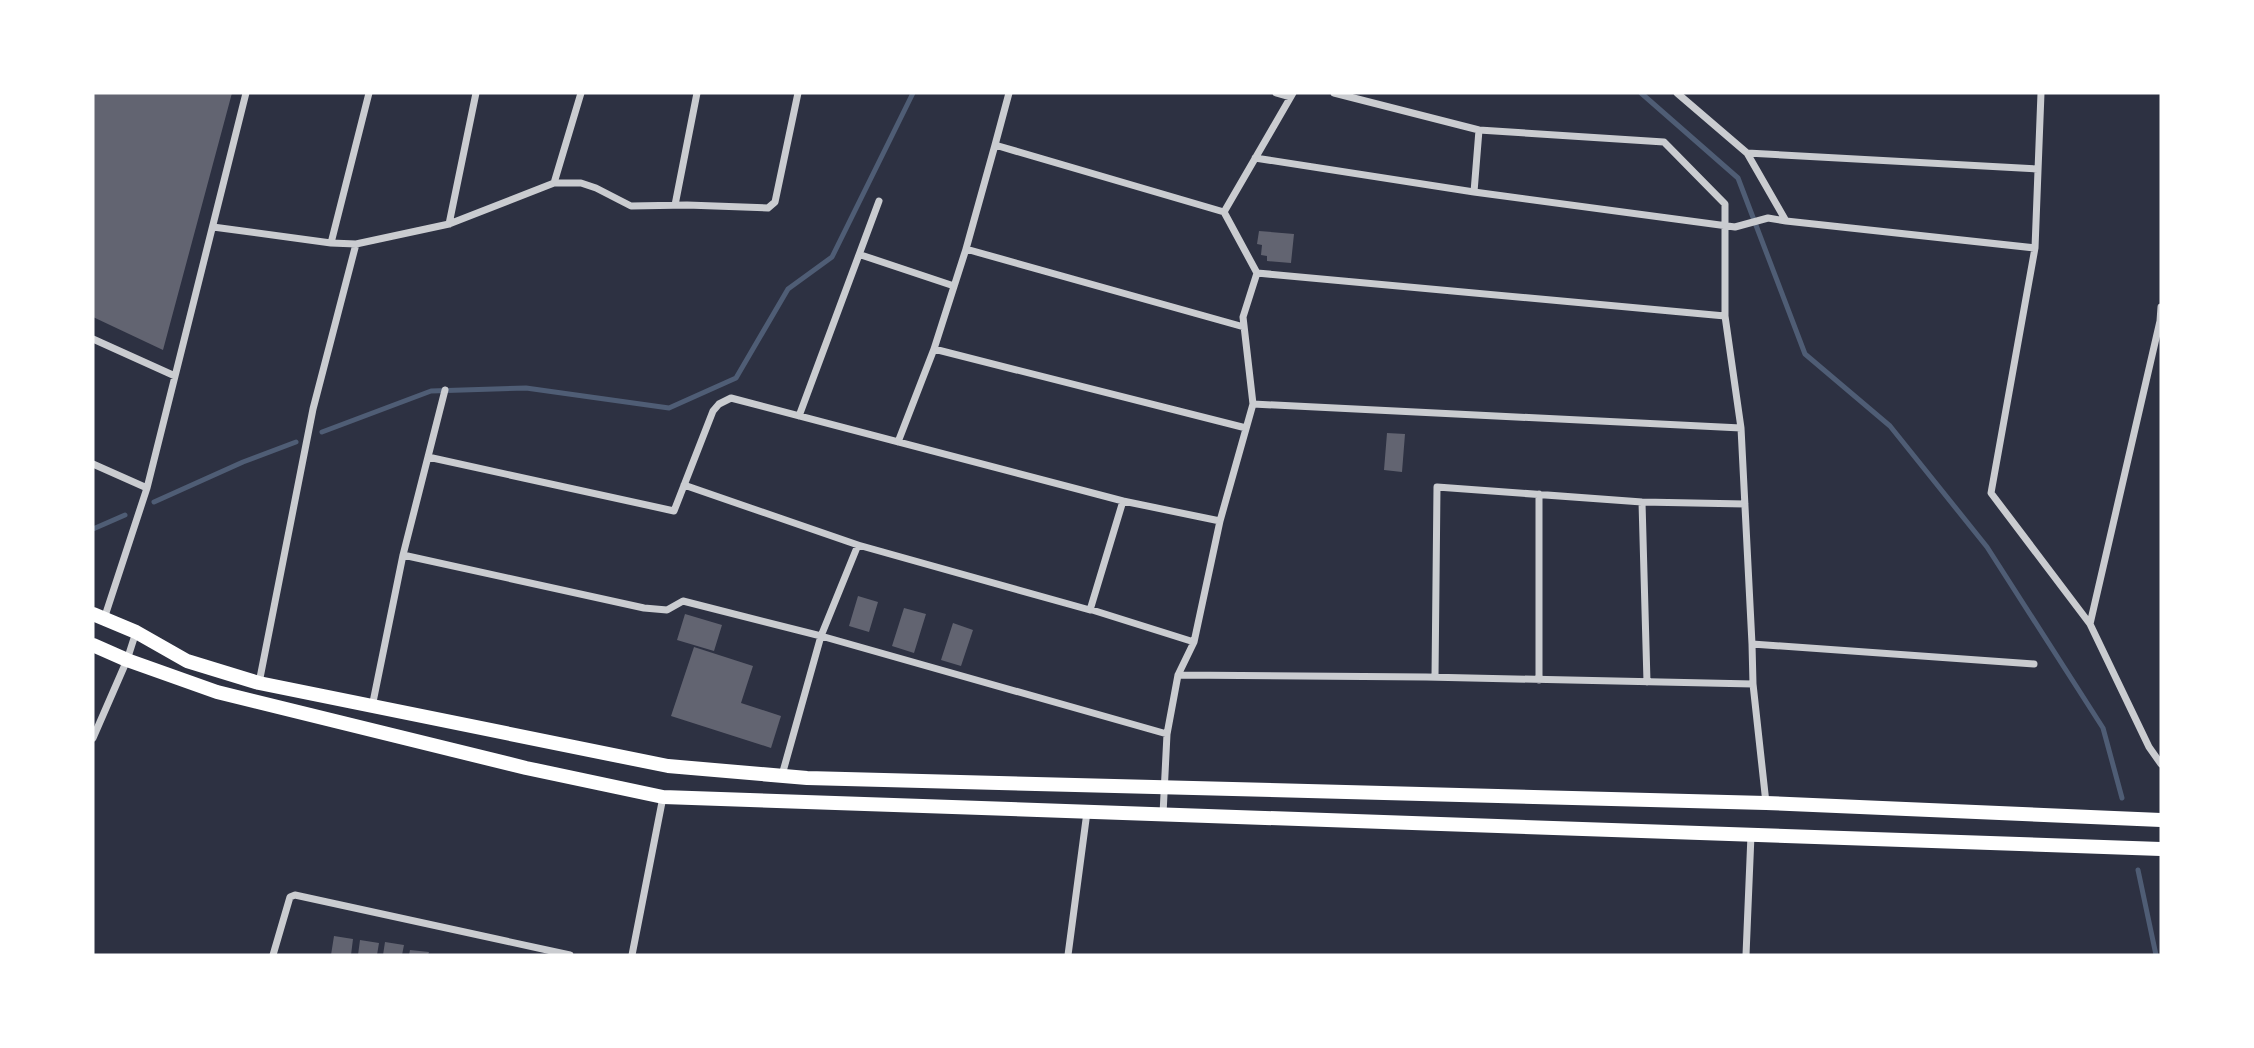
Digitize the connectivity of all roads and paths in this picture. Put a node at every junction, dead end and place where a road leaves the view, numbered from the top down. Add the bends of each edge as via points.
1 (246, 93) edge
2 (369, 93) edge
3 (476, 93) edge
4 (581, 93) edge
5 (697, 93) edge
6 (798, 93) edge
7 (1009, 93) edge
8 (1276, 93) edge
9 (1334, 93) edge
10 (1677, 93) edge
11 (2041, 93) edge
12 (1291, 95) edge
13 (1479, 130) junction
14 (995, 145) junction
15 (1747, 153) junction
16 (1255, 158) junction
17 (2038, 169) junction
18 (554, 183) junction
19 (1474, 192) junction
20 (879, 201) dead end
21 (675, 205) junction
22 (1224, 212) junction
23 (1786, 222) junction
24 (449, 224) junction
25 (1725, 225) junction
26 (213, 227) junction
27 (331, 243) junction
28 (356, 244) junction
29 (2035, 248) junction
30 (967, 249) junction
31 (860, 255) junction
32 (1258, 273) junction
33 (954, 286) junction
34 (2161, 307) edge
35 (1725, 316) junction
36 (1244, 327) junction
37 (93, 339) edge
38 (934, 349) junction
39 (175, 376) junction
40 (445, 390) dead end
41 (1253, 404) junction
42 (799, 416) junction
43 (1246, 428) junction
44 (1741, 428) junction
45 (898, 442) junction
46 (428, 457) junction
47 (93, 464) edge
48 (684, 485) junction
49 (147, 488) junction
50 (1539, 494) junction
51 (1123, 501) junction
52 (1642, 502) junction
53 (1745, 504) junction
54 (1220, 521) junction
55 (858, 545) junction
56 (403, 555) junction
57 (1089, 609) junction
58 (99, 617) edge
59 (2090, 624) junction
60 (136, 632) junction
61 (821, 636) junction
62 (1194, 642) junction
63 (1752, 644) junction
64 (93, 645) edge
65 (127, 660) junction
66 (2034, 664) dead end
67 (1178, 675) junction
68 (1436, 677) junction
69 (1539, 680) junction
70 (1647, 682) junction
71 (259, 683) junction
72 (1753, 684) junction
73 (372, 707) junction
74 (1167, 734) junction
75 (93, 738) edge
76 (2161, 764) edge
77 (782, 775) junction
78 (1164, 787) junction
79 (663, 797) junction
80 (1766, 803) junction
81 (1087, 811) junction
82 (1163, 814) junction
83 (2161, 820) edge
84 (1751, 835) junction
85 (2161, 849) edge
86 (273, 955) edge
87 (570, 955) edge
88 (632, 955) edge
89 (1068, 955) edge
90 (1746, 955) edge

1 - 26 street
2 - 27 street
3 - 24 street
4 - 18 street
5 - 21 street
6 - 21 street via 772,206
7 - 14 street
8 - 12 street
9 - 13 street
10 - 15 street
11 - 17 street
12 - 16 street
13 - 19 street
13 - 25 street via 1664,142 1725,204
14 - 22 street
14 - 30 street
15 - 17 street
15 - 23 street
16 - 19 street
16 - 22 street
17 - 29 street
18 - 21 street via 581,183 631,206
18 - 24 street
19 - 25 street
20 - 31 street
22 - 32 street
23 - 25 street via 1768,218 1735,227
23 - 29 street
24 - 28 street
25 - 35 street
26 - 27 street
26 - 39 street
27 - 28 street
28 - 71 street via 313,409
29 - 59 street via 1991,493
30 - 33 street
30 - 36 street
31 - 33 street
31 - 42 street
32 - 35 street
32 - 36 street
33 - 38 street
34 - 59 street
35 - 44 street
36 - 41 street
37 - 39 street
38 - 43 street
38 - 45 street
39 - 49 street
40 - 46 street
41 - 43 street
41 - 44 street
42 - 45 street
42 - 48 street via 731,398 719,404
43 - 54 street
44 - 53 street
45 - 51 street
46 - 48 street via 674,511
46 - 56 street
47 - 49 street
48 - 55 street
49 - 58 street
50 - 52 street
50 - 68 street via 1437,487
50 - 69 street
51 - 54 street
51 - 57 street
52 - 53 street
52 - 70 street
53 - 63 street
54 - 62 street
55 - 57 street
55 - 61 street
56 - 61 street via 644,608 667,610 682,601
56 - 73 street
57 - 62 street
58 - 60 main road
59 - 76 street
60 - 65 street
60 - 71 main road via 187,661
61 - 74 street
61 - 77 street
62 - 67 street
63 - 66 street
63 - 72 street
64 - 65 main road
65 - 75 street
65 - 79 main road via 217,692
67 - 68 street
67 - 74 street
68 - 69 street
69 - 70 street
70 - 72 street
71 - 73 main road
72 - 80 street
73 - 77 main road via 668,766
74 - 78 street
77 - 78 main road
78 - 80 main road
78 - 82 street
79 - 81 main road
79 - 88 street
80 - 83 main road
81 - 82 main road
81 - 89 street
82 - 84 main road
84 - 85 main road
84 - 90 street
86 - 87 street via 290,897 295,895

